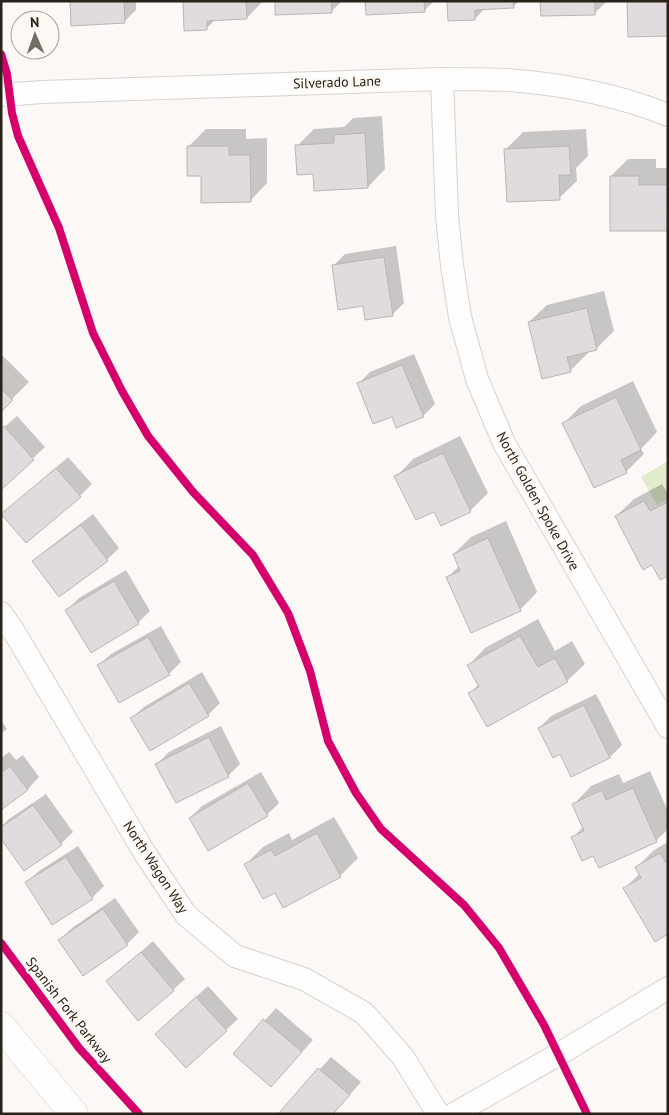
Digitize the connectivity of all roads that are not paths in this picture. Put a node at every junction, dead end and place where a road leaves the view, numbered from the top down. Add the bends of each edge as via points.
1 (442, 79) junction
2 (1, 96) edge
3 (668, 115) edge
4 (1, 614) edge
5 (668, 727) edge
6 (668, 988) edge
7 (1, 1026) edge
8 (74, 1114) edge
9 (438, 1114) edge
10 (454, 1114) edge

1 - 2 street, Silverado Lane
1 - 3 street, Silverado Lane via 507,80 566,88 615,98
1 - 5 street, North Golden Spoke Drive via 452,265 460,317 477,379 504,443
4 - 9 street, North Wagon Way via 144,852 186,915 235,956 304,979 364,1013 403,1057
6 - 10 street
7 - 8 street

